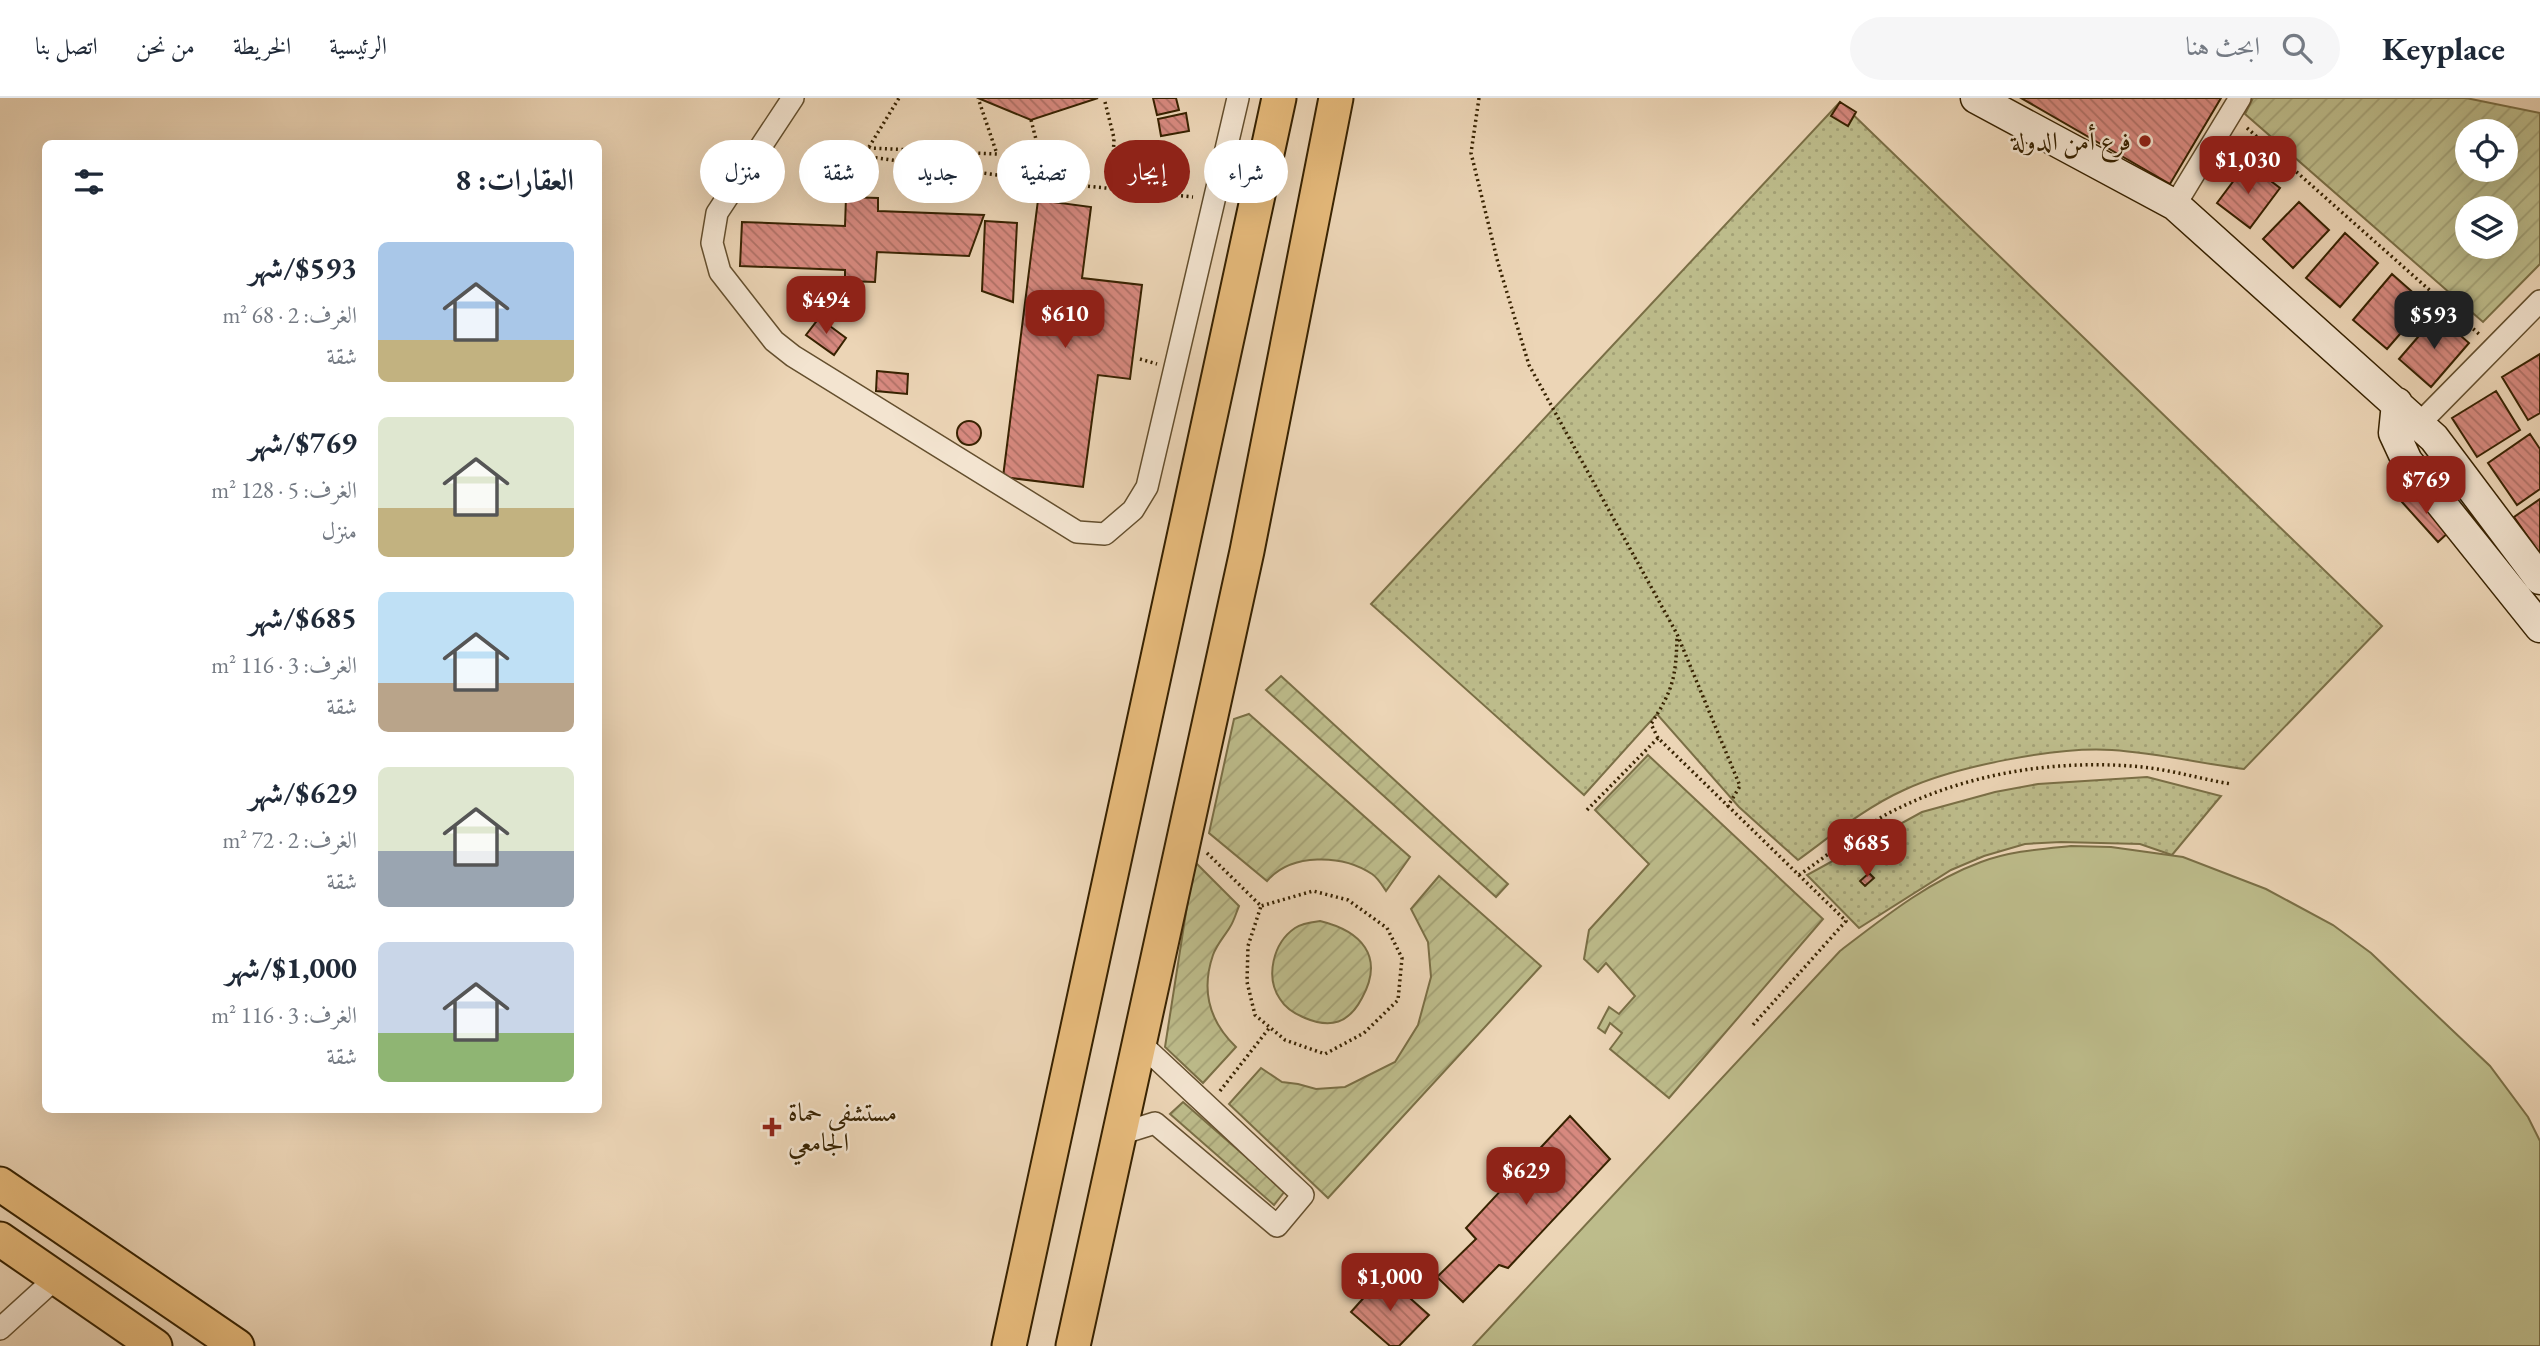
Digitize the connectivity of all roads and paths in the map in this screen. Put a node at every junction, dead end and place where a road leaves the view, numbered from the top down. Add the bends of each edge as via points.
1 (793, 98) edge
2 (899, 98) edge
3 (978, 98) edge
4 (1238, 98) edge
5 (1279, 98) edge
6 (1336, 98) edge
7 (1479, 98) edge
8 (1976, 98) edge
9 (1105, 102) dead end
10 (2236, 106) edge
11 (1031, 120) dead end
12 (874, 140) edge
13 (1036, 140) edge
14 (1114, 140) edge
15 (879, 148) edge
16 (879, 158) edge
17 (997, 175) edge
18 (1190, 196) edge
19 (1195, 197) dead end
20 (2175, 205) junction
21 (2540, 301) edge
22 (2494, 347) junction
23 (1140, 359) dead end
24 (1159, 365) dead end
25 (2397, 403) junction
26 (2419, 424) junction
27 (2540, 579) edge
28 (2540, 627) edge
29 (1677, 634) junction
30 (1658, 738) junction
31 (2231, 784) dead end
32 (1728, 806) junction
33 (1587, 810) dead end
34 (1186, 832) junction
35 (1799, 875) junction
36 (1261, 906) junction
37 (1752, 1026) dead end
38 (1270, 1027) junction
39 (1140, 1043) junction
40 (1208, 1107) junction
41 (1120, 1134) junction
42 (0, 1184) edge
43 (0, 1239) edge
44 (56, 1278) junction
45 (0, 1329) edge
46 (155, 1346) edge
47 (237, 1346) edge
48 (1009, 1346) edge
49 (1073, 1346) edge

1 - 4 street via 717,213 712,243 720,272 774,341 793,356 1077,532 1105,534 1133,510 1147,487
2 - 12 path
3 - 15 path via 997,154
5 - 48 main road
6 - 34 main road via 1247,551
7 - 29 path via 1471,153 1529,365
8 - 20 main road
9 - 14 path
10 - 20 street
10 - 22 path
11 - 13 path
16 - 17 path
18 - 19 path
20 - 25 main road
21 - 22 street
22 - 26 street
23 - 24 path
25 - 26 main road
25 - 28 main road via 2394,433 2407,461
26 - 27 main road
29 - 30 path via 1676,672 1667,699 1650,724
29 - 32 path via 1740,786
30 - 32 path
30 - 33 path
31 - 35 path via 2140,766 2004,772 1901,807
32 - 35 path
34 - 36 path
34 - 39 main road
35 - 37 path via 1846,921
36 - 38 path via 1248,946 1247,982 1255,1015
36 - 38 path via 1313,891 1348,900 1387,928 1402,958 1398,1000 1364,1032 1325,1054 1284,1040
38 - 40 path
39 - 40 street
39 - 41 main road
40 - 41 street via 1303,1195 1277,1226 1155,1123
41 - 49 main road
42 - 47 main road
43 - 44 main road
44 - 45 street
44 - 46 main road

